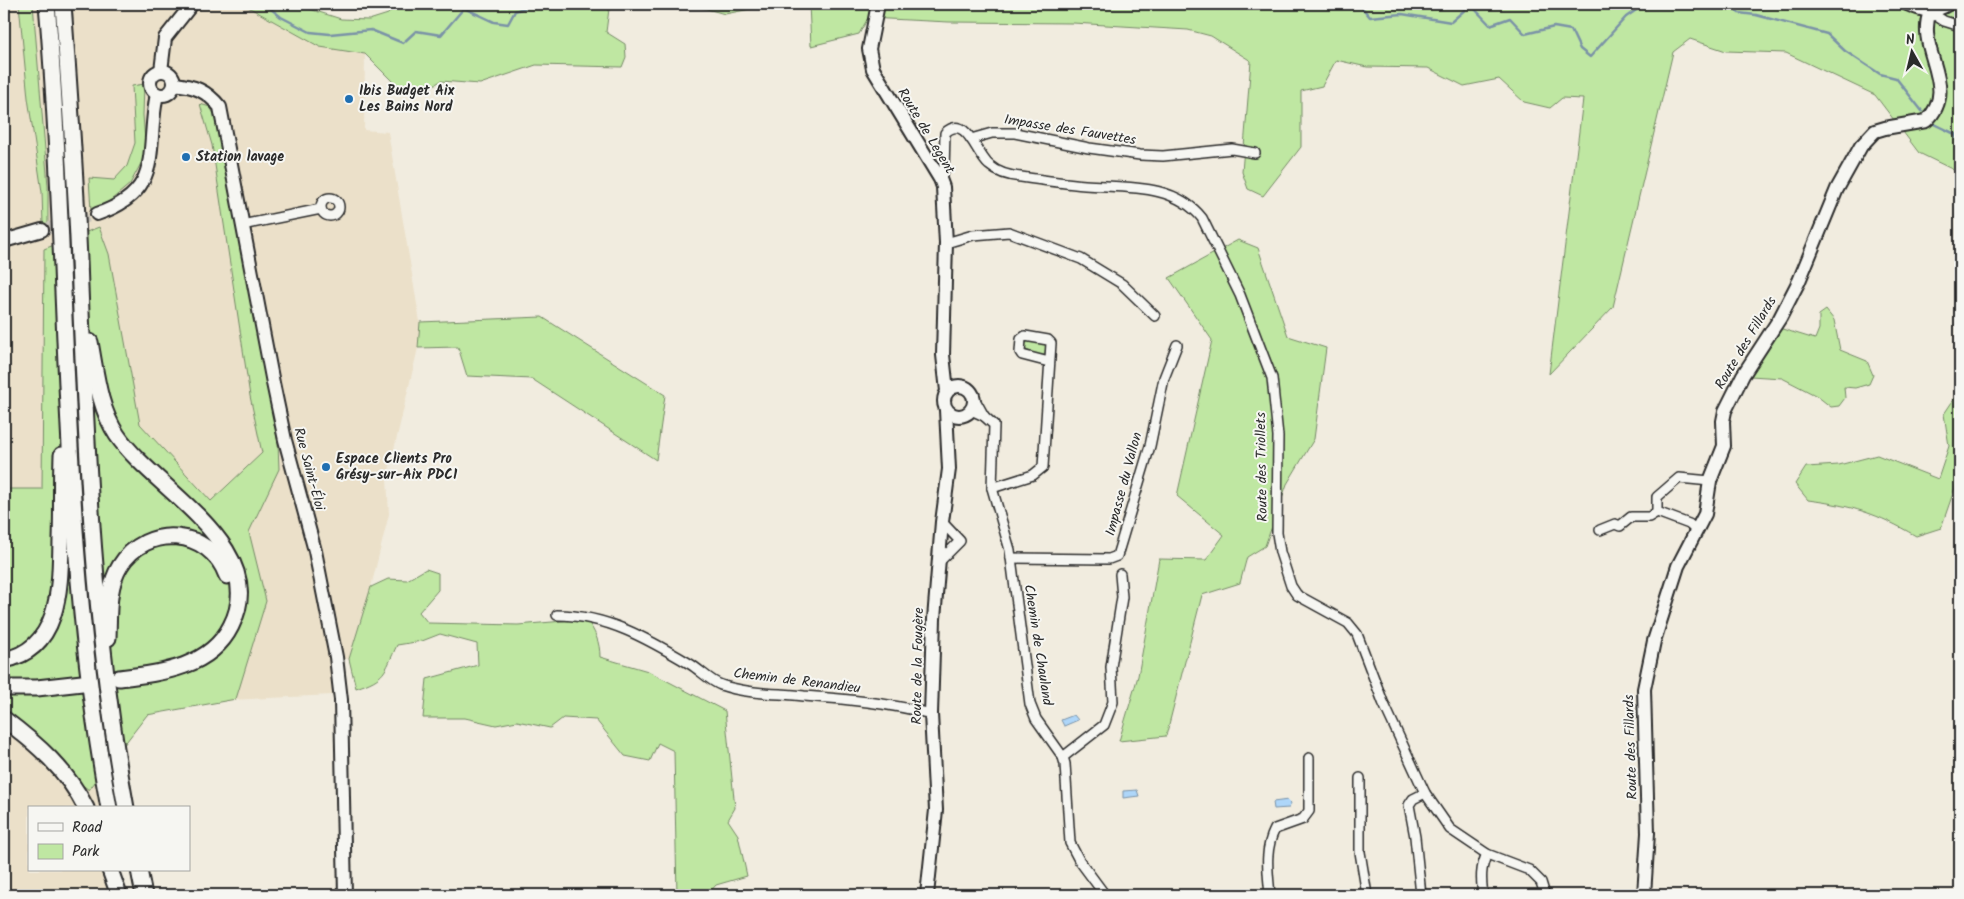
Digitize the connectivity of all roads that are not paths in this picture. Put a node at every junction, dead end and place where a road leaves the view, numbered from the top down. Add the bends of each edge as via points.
1 (46, 4) edge
2 (63, 4) edge
3 (192, 4) edge
4 (878, 4) edge
5 (1907, 4) edge
6 (1948, 4) edge
7 (1930, 12) junction
8 (1960, 26) edge
9 (161, 71) junction
10 (174, 84) junction
11 (157, 94) junction
12 (971, 139) junction
13 (1255, 153) dead end
14 (940, 179) junction
15 (321, 209) dead end
16 (97, 214) tunnel mouth
17 (242, 225) junction
18 (42, 230) tunnel mouth
19 (4, 241) edge
20 (946, 243) junction
21 (80, 286) junction
22 (1155, 316) dead end
23 (66, 344) junction
24 (1177, 345) dead end
25 (1049, 362) dead end
26 (946, 367) junction
27 (962, 386) junction
28 (947, 391) junction
29 (968, 408) junction
30 (946, 410) junction
31 (984, 416) junction
32 (949, 438) junction
33 (1710, 481) junction
34 (992, 488) junction
35 (1657, 512) junction
36 (942, 522) junction
37 (1600, 530) dead end
38 (1696, 530) junction
39 (1011, 558) junction
40 (938, 562) junction
41 (1120, 574) dead end
42 (557, 615) dead end
43 (4, 660) edge
44 (4, 682) edge
45 (4, 688) edge
46 (107, 693) junction
47 (931, 714) junction
48 (4, 719) edge
49 (1063, 757) junction
50 (1309, 758) dead end
51 (1360, 778) dead end
52 (1425, 793) junction
53 (85, 806) edge
54 (109, 806) edge
55 (126, 806) edge
56 (1487, 854) junction
57 (111, 872) edge
58 (122, 872) edge
59 (139, 872) edge
60 (119, 895) edge
61 (128, 895) edge
62 (144, 895) edge
63 (345, 895) edge
64 (927, 895) edge
65 (1105, 895) edge
66 (1270, 895) edge
67 (1367, 895) edge
68 (1421, 895) edge
69 (1483, 895) edge
70 (1545, 895) edge
71 (1644, 895) edge

1 - 23 highway via 55,109
2 - 21 highway
3 - 9 street via 166,38
4 - 14 street, Route de Legent via 869,48 872,70
5 - 7 street
6 - 7 street
7 - 8 street
7 - 33 street, Route des Fillards via 1926,30 1939,86 1938,107 1926,121 1875,131 1849,165 1799,281 1729,400 1723,421 1724,446
9 - 10 street via 170,75
9 - 11 street via 152,75 150,81 152,90
10 - 11 street via 168,94
10 - 17 street, Rue Saint-Éloi via 195,86 220,107
11 - 16 street via 149,172 125,201
12 - 13 street, Impasse des Fauvettes via 992,133 1015,133 1140,155 1232,149
12 - 14 street via 965,130 959,128 945,134 944,171
12 - 52 street, Route des Triollets via 983,159 1005,174 1160,192 1187,203 1202,218 1240,295 1272,378 1278,436 1277,533 1286,572 1297,595 1348,623 1357,634 1383,702
14 - 20 street, Route de Legent
15 - 17 street
17 - 63 street, Rue Saint-Éloi via 285,440 315,551 336,657 341,700
18 - 19 street
20 - 22 street via 974,235 1009,232 1081,259 1122,284
20 - 26 street, Route de Legent via 943,355
21 - 46 highway via 90,520
21 - 46 highway via 98,388 110,423 140,464 214,532 230,560 239,592 230,629 206,655 180,668 119,676 166,666 190,656 209,644 222,629 230,606 231,587 221,563 205,546 178,536 154,539 132,551 112,584
23 - 43 highway via 58,601 50,625 38,642 22,654
23 - 54 highway via 80,601 93,717
24 - 39 street, Impasse du Vallon via 1164,378 1150,446 1117,556 1109,559
25 - 34 street via 1043,468 1033,475
26 - 27 street
26 - 28 street, Route de Legent
27 - 28 street via 954,386
27 - 29 street via 970,390
28 - 30 street via 944,400
29 - 30 street via 953,415
29 - 31 street
29 - 31 street, Chemin de Chauland
29 - 32 street, Route de la Fougère
30 - 32 street, Route de la Fougère
31 - 34 street, Chemin de Chauland via 994,425 995,432
32 - 36 street, Route de la Fougère
33 - 35 street via 1679,478 1657,497
33 - 38 street, Route des Fillards via 1705,514
34 - 39 street, Chemin de Chauland
35 - 37 street via 1649,517 1631,517 1620,526 1615,524
35 - 38 street via 1689,524
36 - 40 street, Route de la Fougère
36 - 40 street via 960,541
38 - 71 street, Route des Fillards via 1678,566 1654,641 1644,688 1648,833
39 - 49 street, Chemin de Chauland via 1030,704 1036,719
40 - 47 street, Route de la Fougère
41 - 49 street via 1122,597 1111,667 1114,702 1104,725
42 - 47 street, Chemin de Renandieu via 601,621 651,640 719,684 749,691 823,697
44 - 45 highway via 81,680 36,688
46 - 55 highway
47 - 64 street, Route de la Fougère via 936,810
48 - 53 highway via 54,761
49 - 65 street, Chemin de Chauland via 1070,843
50 - 66 street via 1309,811 1302,819 1275,828 1270,838 1267,849
51 - 67 street via 1360,852
52 - 56 street, Route des Triollets via 1450,829
52 - 68 street via 1409,805 1416,837
56 - 69 street via 1482,863
56 - 70 street, Route des Triollets via 1529,870 1541,882
57 - 60 highway
58 - 61 highway
59 - 62 highway

